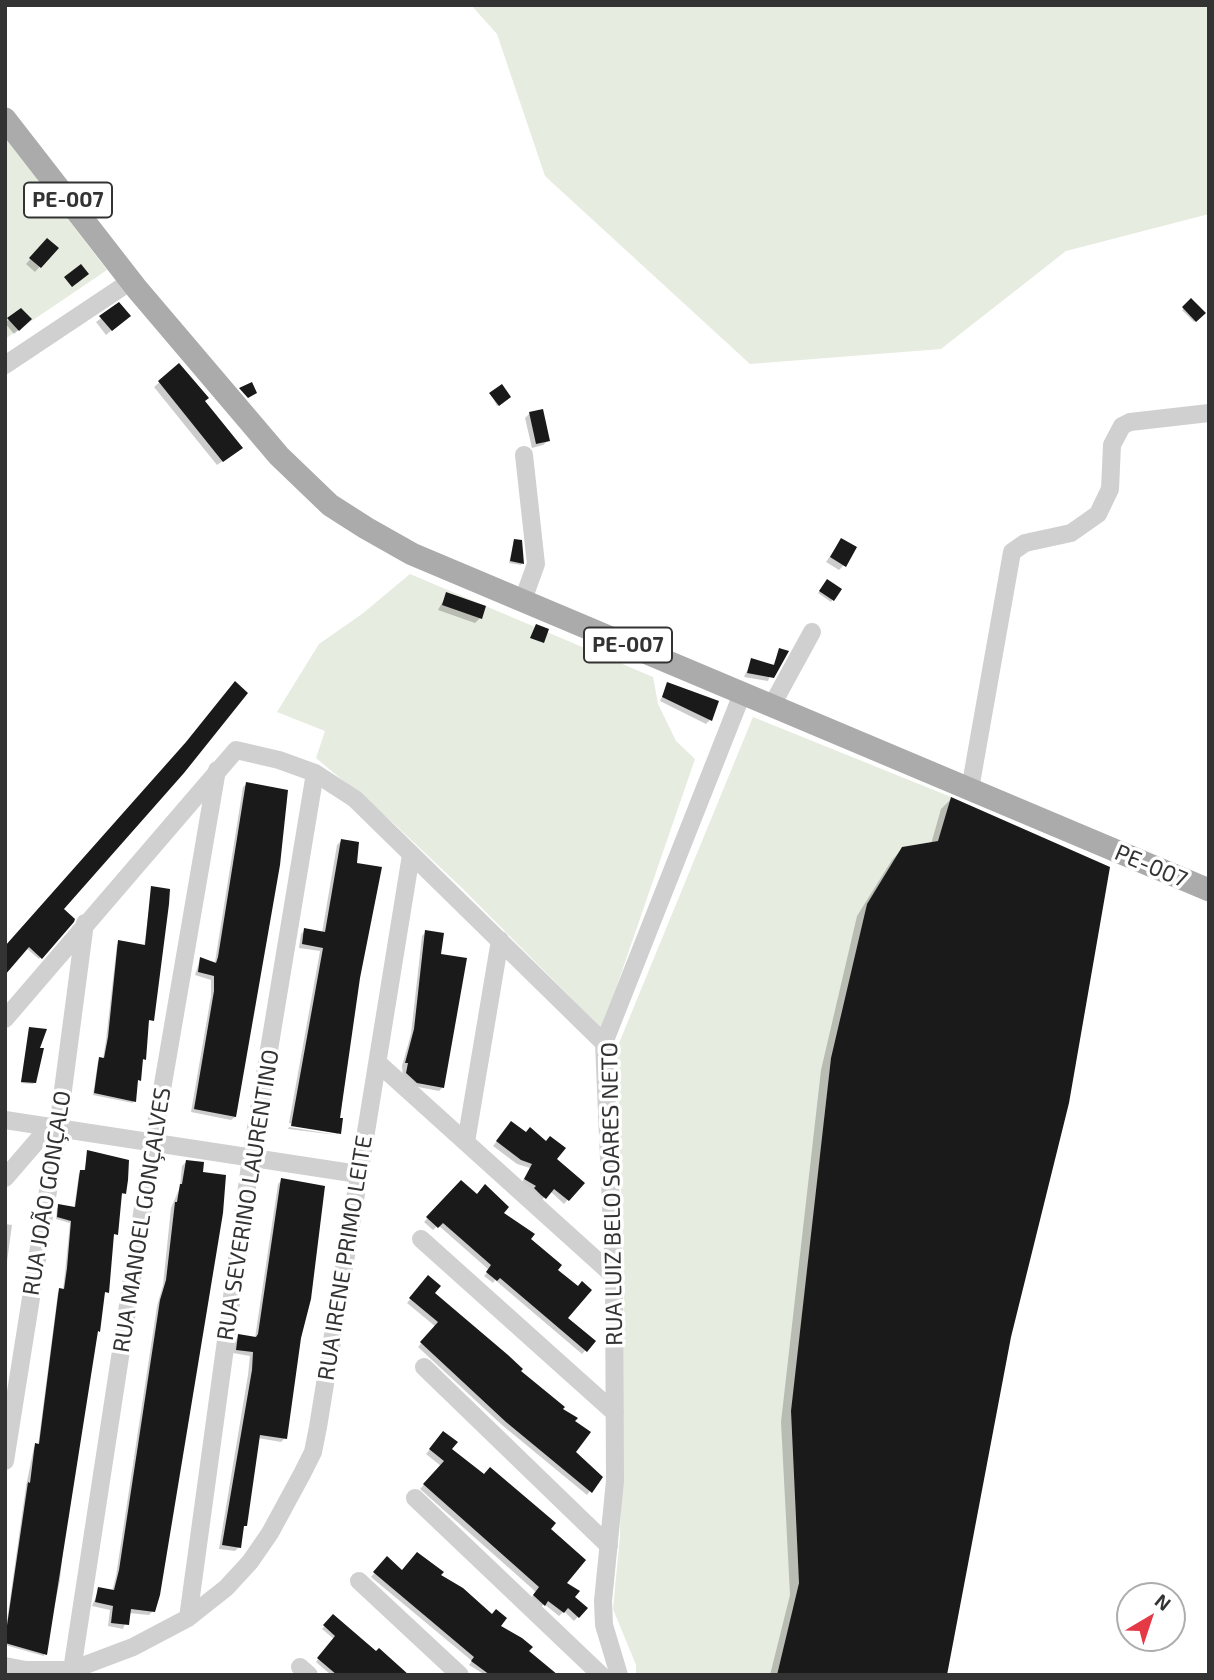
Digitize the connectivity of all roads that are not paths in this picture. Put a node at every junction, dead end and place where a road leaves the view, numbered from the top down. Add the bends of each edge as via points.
1 (5, 119) edge
2 (131, 281) junction
3 (5, 365) edge
4 (1209, 413) edge
5 (524, 455) dead end
6 (523, 600) junction
7 (812, 632) dead end
8 (742, 694) junction
9 (771, 707) junction
10 (217, 770) junction
11 (315, 774) junction
12 (970, 789) junction
13 (411, 855) junction
14 (1209, 890) edge
15 (85, 923) junction
16 (499, 940) junction
17 (5, 1019) edge
18 (604, 1043) junction
19 (378, 1063) junction
20 (5, 1121) edge
21 (53, 1127) junction
22 (153, 1142) junction
23 (466, 1142) junction
24 (251, 1158) junction
25 (358, 1174) junction
26 (5, 1178) edge
27 (421, 1239) dead end
28 (614, 1276) junction
29 (424, 1367) dead end
30 (615, 1413) junction
31 (5, 1461) edge
32 (415, 1498) dead end
33 (609, 1546) junction
34 (359, 1581) dead end
35 (188, 1618) junction
36 (5, 1666) edge
37 (72, 1670) junction
38 (460, 1675) edge
39 (601, 1675) edge
40 (619, 1675) edge

1 - 2 main road, PE-007
2 - 3 street
2 - 6 main road, PE-007 / PE-007 via 279,457 330,505 412,554
4 - 12 street via 1122,426 1112,445 1110,489 1098,514 1071,533 1025,543 1012,552
5 - 6 street via 536,564
6 - 8 main road, PE-007 / PE-007
7 - 9 street
8 - 9 main road, PE-007 / PE-007
8 - 18 street, RUA LUIZ BELO SOARES NETO
9 - 12 main road, PE-007 / PE-007
10 - 11 street via 236,750
10 - 15 street
10 - 22 street, RUA MANOEL GONÇALVES
11 - 13 street via 355,799
11 - 24 street, RUA SEVERINO LAURENTINO
12 - 14 main road, PE-007 / PE-007
13 - 16 street
13 - 19 street, RUA IRENE PRIMO LEITE
15 - 17 street
15 - 21 street, RUA JOÃO GONÇALO
16 - 18 street
16 - 23 street
18 - 28 street, RUA LUIZ BELO SOARES NETO
19 - 23 street
19 - 25 street, RUA IRENE PRIMO LEITE
20 - 21 street
21 - 22 street
21 - 26 street
21 - 31 street, RUA JOÃO GONÇALO
22 - 24 street
22 - 37 street, RUA MANOEL GONÇALVES
23 - 28 street
24 - 25 street
24 - 35 street, RUA SEVERINO LAURENTINO
25 - 35 street, RUA IRENE PRIMO LEITE via 313,1452 250,1562
27 - 30 street
28 - 30 street, RUA LUIZ BELO SOARES NETO
29 - 33 street
30 - 33 street, RUA LUIZ BELO SOARES NETO
32 - 39 street
33 - 40 street, RUA LUIZ BELO SOARES NETO via 604,1625
34 - 38 street
35 - 37 street, RUA IRENE PRIMO LEITE via 133,1647
36 - 37 street

